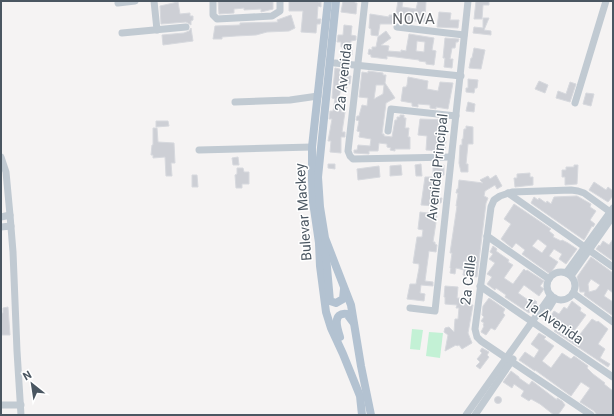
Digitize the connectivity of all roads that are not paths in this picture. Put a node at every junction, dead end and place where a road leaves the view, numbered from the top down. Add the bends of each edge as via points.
1 (135, 1) edge
2 (154, 1) edge
3 (212, 1) edge
4 (280, 1) edge
5 (328, 1) edge
6 (336, 1) edge
7 (365, 1) edge
8 (468, 1) edge
9 (606, 1) edge
10 (118, 3) dead end
11 (186, 27) dead end
12 (397, 27) dead end
13 (156, 30) junction
14 (122, 33) dead end
15 (464, 35) junction
16 (335, 64) dead end
17 (358, 65) junction
18 (461, 76) junction
19 (318, 96) junction
20 (235, 102) dead end
21 (575, 103) dead end
22 (456, 116) junction
23 (388, 131) dead end
24 (312, 148) junction
25 (199, 150) dead end
26 (1, 157) edge
27 (451, 157) junction
28 (526, 192) junction
29 (508, 193) junction
30 (522, 204) junction
31 (612, 212) edge
32 (10, 215) junction
33 (1, 217) edge
34 (11, 226) junction
35 (1, 227) edge
36 (487, 236) junction
37 (319, 242) junction
38 (587, 249) junction
39 (613, 267) edge
40 (569, 274) junction
41 (549, 279) junction
42 (480, 286) junction
43 (344, 288) junction
44 (573, 293) junction
45 (553, 297) junction
46 (410, 308) dead end
47 (353, 322) junction
48 (613, 322) edge
49 (535, 324) junction
50 (343, 354) junction
51 (509, 360) junction
52 (613, 377) edge
53 (1, 405) edge
54 (21, 405) junction
55 (22, 415) edge
56 (362, 415) edge
57 (371, 415) edge
58 (466, 415) edge
59 (475, 415) edge
60 (591, 415) edge

1 - 10 street
2 - 13 street
3 - 4 street via 213,15 217,19 272,16 280,11
5 - 19 main road, Bulevar Mackey
6 - 43 main road, Bulevar Mackey via 318,177 325,238
7 - 17 street, 2a Avenida
8 - 15 street, Avenida Principal
9 - 21 street
11 - 13 street
12 - 15 street
13 - 14 street
15 - 18 street, Avenida Principal
16 - 17 street
17 - 18 street
17 - 27 street, 2a Avenida via 348,151 353,159
18 - 22 street, Avenida Principal
19 - 20 street
19 - 24 main road, Bulevar Mackey
22 - 23 street via 390,109
22 - 27 street, Avenida Principal
24 - 25 street
24 - 37 main road, Bulevar Mackey via 312,180
26 - 32 street via 6,172
27 - 46 street, Avenida Principal via 435,311
28 - 29 street
28 - 30 street via 520,198
28 - 31 street via 578,190
29 - 30 street
29 - 36 street, 2a Calle via 494,200
30 - 38 street
31 - 38 street
32 - 33 street
32 - 34 street
34 - 35 street
34 - 54 street
36 - 41 street
36 - 42 street, 2a Calle
37 - 43 main road via 326,256 330,301 336,303 343,299
37 - 50 main road, Bulevar Mackey via 326,312
38 - 39 street
38 - 40 street
40 - 41 street via 559,272
40 - 44 street via 575,284
41 - 45 street via 548,287
42 - 49 street, 1a Avenida
42 - 51 street, 2a Calle via 475,329 477,337
43 - 47 main road, Bulevar Mackey via 351,305
44 - 45 street via 563,299
44 - 48 street
45 - 49 street
47 - 50 main road via 347,314 338,316 336,320 344,345
47 - 57 main road, Bulevar Mackey
49 - 51 street
49 - 52 street, 1a Avenida
50 - 56 main road, Bulevar Mackey via 360,396
51 - 58 street
51 - 59 street
51 - 60 street
53 - 54 street
54 - 55 street

